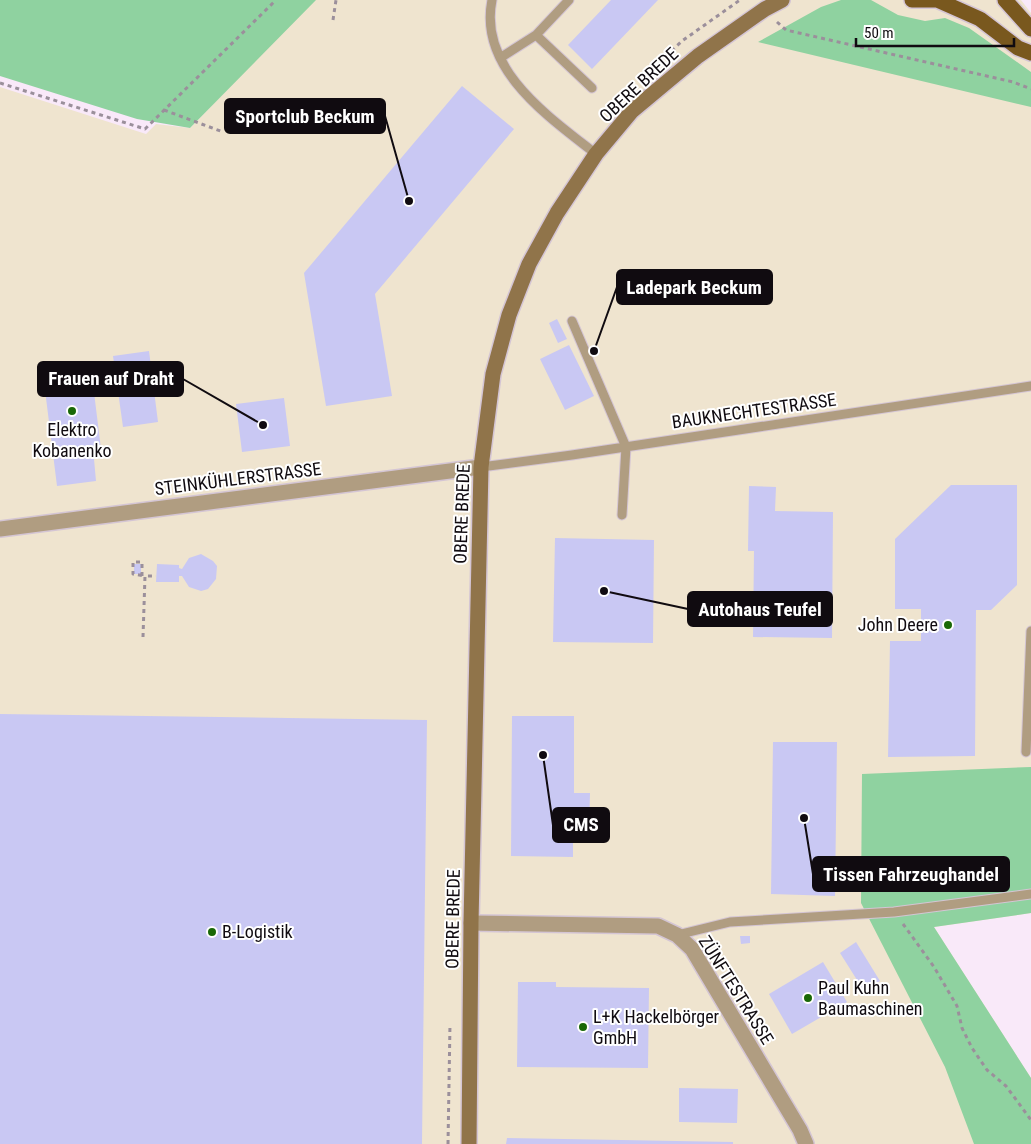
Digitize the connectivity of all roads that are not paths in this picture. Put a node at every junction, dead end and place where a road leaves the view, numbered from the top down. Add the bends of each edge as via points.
1 (492, 0) edge
2 (569, 0) edge
3 (782, 0) edge
4 (912, 0) edge
5 (938, 0) edge
6 (1005, 0) edge
7 (1031, 29) edge
8 (536, 36) junction
9 (1031, 53) edge
10 (500, 58) junction
11 (592, 88) dead end
12 (596, 154) junction
13 (572, 321) dead end
14 (1031, 386) edge
15 (626, 446) junction
16 (481, 466) junction
17 (622, 515) dead end
18 (0, 529) edge
19 (1031, 631) edge
20 (1026, 752) dead end
21 (1031, 894) edge
22 (471, 923) junction
23 (677, 935) junction
24 (469, 1144) edge
25 (806, 1144) edge

1 - 10 lane via 493,35
2 - 8 lane
3 - 12 street, OBERE BREDE via 698,56 632,111
4 - 5 main road
5 - 9 main road via 980,19 1018,48
6 - 7 main road
8 - 10 lane
8 - 11 lane
10 - 12 lane via 517,86
12 - 16 street, OBERE BREDE via 547,230 529,264 509,315 493,374
13 - 15 lane
14 - 15 lane, BAUKNECHTESTRASSE
15 - 16 lane, BAUKNECHTESTRASSE
15 - 17 lane
16 - 18 street, STEINKÜHLERSTRASSE
16 - 22 street, OBERE BREDE
19 - 20 lane
21 - 23 lane via 894,912 730,922
22 - 23 street, ZÜNFTESTRASSE via 658,926
22 - 24 street, OBERE BREDE
23 - 25 street, ZÜNFTESTRASSE via 692,950

